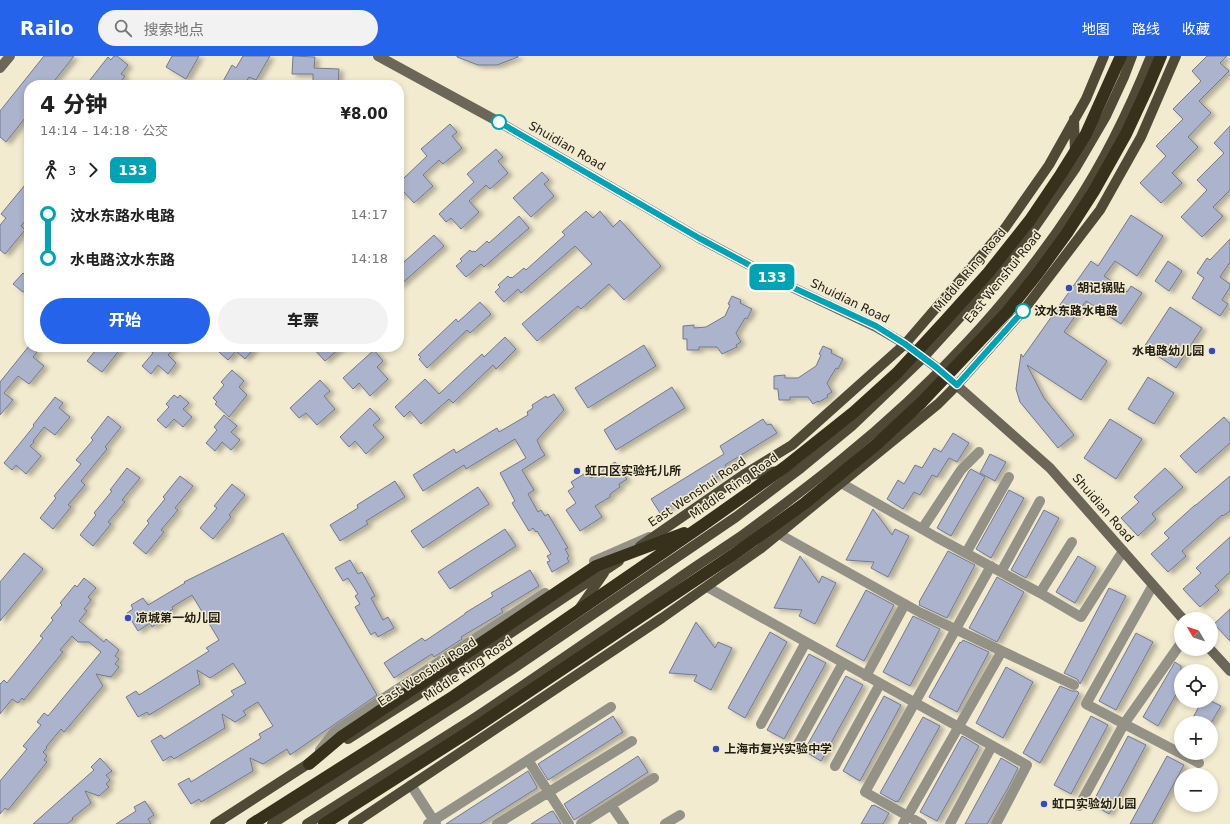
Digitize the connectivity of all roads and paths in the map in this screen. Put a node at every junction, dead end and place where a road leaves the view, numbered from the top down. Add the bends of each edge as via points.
1 (10, 56) edge
2 (378, 56) edge
3 (1104, 56) edge
4 (1121, 56) edge
5 (1132, 56) edge
6 (1151, 56) edge
7 (1162, 56) edge
8 (1176, 56) edge
9 (0, 68) edge
10 (1074, 119) junction
11 (1113, 140) junction
12 (1075, 170) junction
13 (1115, 184) junction
14 (905, 344) junction
15 (923, 358) junction
16 (940, 370) junction
17 (957, 385) junction
18 (979, 452) dead end
19 (801, 468) junction
20 (743, 475) junction
21 (1009, 477) dead end
22 (841, 484) junction
23 (1040, 501) dead end
24 (703, 525) junction
25 (922, 529) junction
26 (664, 530) junction
27 (779, 534) junction
28 (1072, 542) dead end
29 (1123, 550) junction
30 (966, 553) junction
31 (991, 566) junction
32 (608, 568) junction
33 (1001, 572) junction
34 (1153, 585) junction
35 (707, 587) junction
36 (1040, 593) junction
37 (906, 604) junction
38 (1177, 612) edge
39 (651, 626) junction
40 (955, 629) junction
41 (558, 638) junction
42 (806, 642) junction
43 (1002, 651) junction
44 (1174, 653) edge
45 (568, 654) junction
46 (1216, 656) edge
47 (843, 663) junction
48 (1230, 671) edge
49 (866, 676) junction
50 (880, 684) junction
51 (1074, 685) dead end
52 (914, 703) junction
53 (610, 707) dead end
54 (761, 724) dead end
55 (1124, 724) junction
56 (959, 727) junction
57 (632, 741) dead end
58 (797, 746) dead end
59 (992, 746) junction
60 (528, 760) junction
61 (1199, 763) dead end
62 (309, 764) junction
63 (835, 766) dead end
64 (654, 778) dead end
65 (370, 784) junction
66 (411, 785) junction
67 (549, 792) junction
68 (611, 805) junction
69 (1079, 806) dead end
70 (680, 815) dead end
71 (905, 820) edge
72 (432, 823) edge
73 (215, 824) edge
74 (252, 824) edge
75 (272, 824) edge
76 (307, 824) edge
77 (324, 824) edge
78 (347, 824) edge
79 (353, 824) edge
80 (497, 824) edge
81 (568, 824) edge
82 (581, 824) edge
83 (624, 824) edge
84 (665, 824) edge
85 (922, 824) edge
86 (950, 824) edge
87 (996, 824) edge

1 - 9 main road
2 - 14 main road, Shuidian Road via 499,122 699,238 783,283 876,326
3 - 10 main road, East Wenshui Road via 1086,99
4 - 24 highway, Middle Ring Road via 1082,141 1030,220 988,273 897,373 854,412 785,467
5 - 12 main road, East Wenshui Road via 1106,116
6 - 11 main road, East Wenshui Road
7 - 77 highway via 1126,134 1094,191 1038,273 1006,312 922,402 877,444 805,503 733,555 484,722
8 - 13 main road via 1141,137
10 - 12 main road
10 - 14 main road, East Wenshui Road via 1049,165 1005,228
11 - 13 main road
11 - 16 main road, East Wenshui Road via 1075,206 1040,254 993,315
12 - 15 main road, East Wenshui Road via 1021,247
13 - 17 main road via 1100,210 1023,311
14 - 15 main road, Shuidian Road
14 - 20 main road, East Wenshui Road via 792,445
15 - 16 main road, Shuidian Road
15 - 19 main road, East Wenshui Road via 852,426
16 - 17 main road, Shuidian Road
16 - 45 main road, East Wenshui Road via 886,422 789,500
17 - 22 main road via 938,404
17 - 29 main road, Shuidian Road via 1050,468
18 - 25 street via 961,470
19 - 20 main road
19 - 41 main road, East Wenshui Road via 736,517
20 - 26 main road, East Wenshui Road
21 - 30 street
22 - 25 street
22 - 27 main road
23 - 33 street
24 - 62 highway via 596,566 341,737
24 - 74 highway, Middle Ring Road via 454,696
25 - 30 street
26 - 32 main road, East Wenshui Road
26 - 62 street via 595,561 386,696 334,732
27 - 35 main road
27 - 37 street
28 - 36 street
29 - 34 main road, Shuidian Road
29 - 36 street via 1081,617
30 - 31 street
31 - 33 street
31 - 40 street
32 - 41 main road
32 - 62 main road, East Wenshui Road
33 - 36 street
34 - 38 main road, Shuidian Road
34 - 55 street via 1086,704
35 - 39 main road
35 - 42 street
37 - 40 street
37 - 49 street
39 - 45 main road
39 - 66 main road
40 - 43 street
40 - 52 street
41 - 75 main road, East Wenshui Road
42 - 47 street
42 - 54 street
43 - 51 street
43 - 56 street
44 - 55 street
45 - 65 main road, East Wenshui Road
46 - 48 main road
47 - 49 street
47 - 58 street
49 - 50 street
50 - 52 street
50 - 63 street
52 - 56 street
52 - 71 street via 865,792
53 - 60 street
55 - 61 street
55 - 69 street
56 - 59 street
56 - 71 street
57 - 67 street
59 - 86 street
59 - 87 street via 1027,765
60 - 67 street
60 - 72 street
62 - 73 main road, East Wenshui Road
64 - 68 street
65 - 76 main road, East Wenshui Road
65 - 78 main road
66 - 72 street
66 - 79 main road
67 - 80 street
67 - 81 street
68 - 82 street
68 - 83 street
70 - 84 street
71 - 85 street

